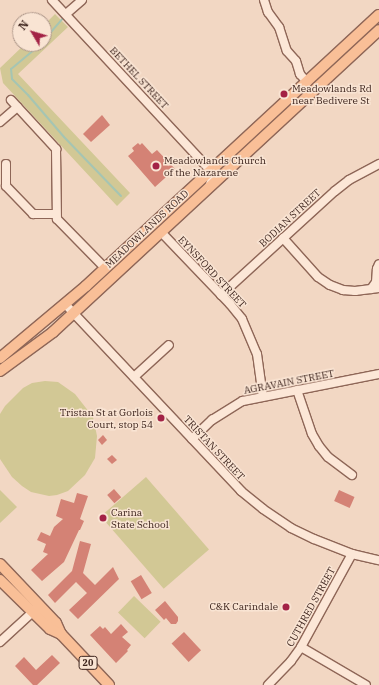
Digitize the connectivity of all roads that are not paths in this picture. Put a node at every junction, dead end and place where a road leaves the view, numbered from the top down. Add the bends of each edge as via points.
1 (52, 0) edge
2 (82, 0) edge
3 (264, 0) edge
4 (66, 15) junction
5 (377, 23) edge
6 (307, 82) junction
7 (11, 100) dead end
8 (17, 107) junction
9 (0, 122) edge
10 (267, 134) junction
11 (6, 164) dead end
12 (379, 164) edge
13 (210, 170) junction
14 (209, 187) junction
15 (56, 214) junction
16 (161, 232) junction
17 (283, 238) junction
18 (379, 264) edge
19 (105, 268) junction
20 (375, 288) edge
21 (221, 295) junction
22 (65, 304) junction
23 (73, 313) junction
24 (168, 345) dead end
25 (0, 358) edge
26 (0, 371) edge
27 (379, 374) edge
28 (134, 377) junction
29 (297, 390) junction
30 (263, 397) junction
31 (192, 439) junction
32 (352, 475) dead end
33 (352, 554) junction
34 (379, 560) edge
35 (0, 564) edge
36 (0, 580) edge
37 (37, 609) junction
38 (0, 642) edge
39 (300, 647) junction
40 (109, 685) edge
41 (268, 685) edge
42 (366, 685) edge

1 - 4 street, BETHEL STREET
2 - 4 street
3 - 6 street via 268,12 279,27 287,51 296,61 300,74
4 - 13 street, BETHEL STREET
5 - 6 main road, MEADOWLANDS ROAD
5 - 10 main road, MEADOWLANDS ROAD
6 - 13 main road, MEADOWLANDS ROAD
7 - 8 street
8 - 9 street
8 - 15 street via 56,149
10 - 13 street via 248,146 220,171
10 - 14 main road, MEADOWLANDS ROAD
11 - 15 street via 6,186 33,214
12 - 17 street, BODIAN STREET via 349,180
13 - 14 street via 212,178
13 - 19 main road, MEADOWLANDS ROAD
14 - 16 main road, MEADOWLANDS ROAD
15 - 19 street via 57,219
16 - 21 street, EYNSFORD STREET
16 - 23 main road, MEADOWLANDS ROAD
17 - 20 street via 318,277 330,285 355,291
17 - 21 street, BODIAN STREET
18 - 20 street
19 - 22 main road, MEADOWLANDS ROAD
21 - 30 street, EYNSFORD STREET via 242,319 251,337 257,354
22 - 23 street, TRISTAN STREET
22 - 25 main road, MEADOWLANDS ROAD
23 - 26 main road, MEADOWLANDS ROAD via 42,341
23 - 28 street, TRISTAN STREET
24 - 28 street
27 - 29 street, AGRAVAIN STREET
28 - 31 street, TRISTAN STREET
29 - 30 street, AGRAVAIN STREET
29 - 32 street via 312,434 319,446 328,457
30 - 31 street, AGRAVAIN STREET via 243,401 228,408
31 - 33 street, TRISTAN STREET via 241,491 263,510 291,528
33 - 34 street, TRISTAN STREET
33 - 39 street, CUTHRED STREET
35 - 37 main road, 20
36 - 37 main road, 20
37 - 38 street
37 - 40 main road, 20 via 50,629 61,634
39 - 41 street, CUTHRED STREET via 292,661
39 - 42 street

